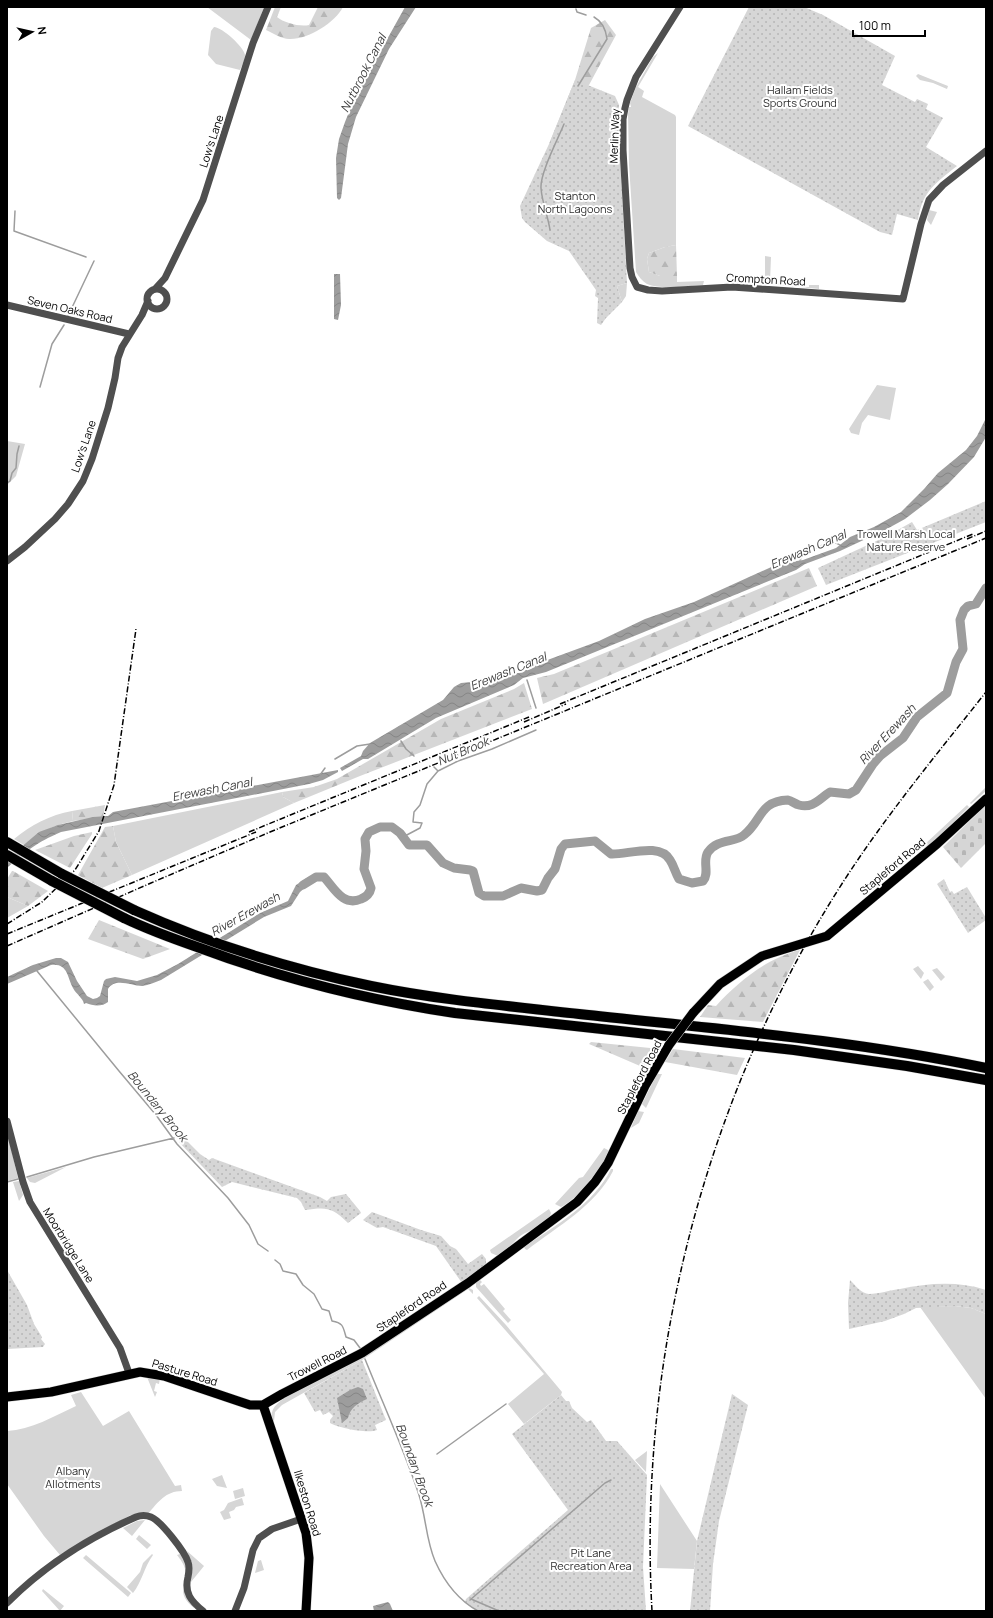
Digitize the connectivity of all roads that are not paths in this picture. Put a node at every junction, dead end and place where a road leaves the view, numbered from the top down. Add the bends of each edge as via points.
1 (268, 7) edge
2 (680, 7) edge
3 (986, 150) edge
4 (165, 278) junction
5 (634, 280) joint
6 (155, 289) junction
7 (164, 292) junction
8 (148, 301) junction
9 (7, 306) edge
10 (154, 308) junction
11 (142, 315) junction
12 (129, 334) junction
13 (7, 561) edge
14 (986, 799) edge
15 (7, 842) edge
16 (7, 855) edge
17 (986, 1068) edge
18 (986, 1080) edge
19 (7, 1121) edge
20 (362, 1353) joint
21 (129, 1374) junction
22 (7, 1397) edge
23 (263, 1405) junction
24 (301, 1519) junction
25 (7, 1603) edge
26 (203, 1611) edge
27 (235, 1611) edge
28 (306, 1611) edge

1 - 4 street, Low's Lane via 253,43 205,194
2 - 5 street, Merlin Way via 636,77 626,100 623,150 630,268
3 - 5 street, Crompton Road via 943,185 929,200 903,299 732,287 655,291 637,287
4 - 6 street, Low's Lane
4 - 7 street, Low's Lane
6 - 7 street
6 - 8 street, Low's Lane via 149,294
7 - 10 street, Low's Lane via 167,299 165,305
8 - 10 street
8 - 11 street, Low's Lane
9 - 12 street, Seven Oaks Road
10 - 11 street, Low's Lane
11 - 12 street, Low's Lane
12 - 13 street, Low's Lane via 118,358 108,408 85,477 55,519
14 - 20 main road, Stapleford Road, bridge via 937,844 827,936 762,956 720,984 693,1013 669,1045 645,1086 608,1163 577,1202 468,1283
15 - 17 highway, bridge via 62,874 134,910 184,931 330,977 422,996 827,1042
16 - 18 highway, bridge via 124,918 240,963 312,985 418,1008 794,1050
19 - 21 street, Moorbridge Lane via 30,1202 120,1348
20 - 23 main road, Trowell Road
21 - 22 main road, Pasture Road via 51,1392
21 - 23 main road, Pasture Road via 153,1373 238,1402
23 - 24 main road, Ilkeston Road
24 - 27 street via 272,1529 259,1538
24 - 28 main road, Ilkeston Road via 309,1558
25 - 26 street via 77,1547 142,1515 156,1520 186,1557 190,1567 188,1595

